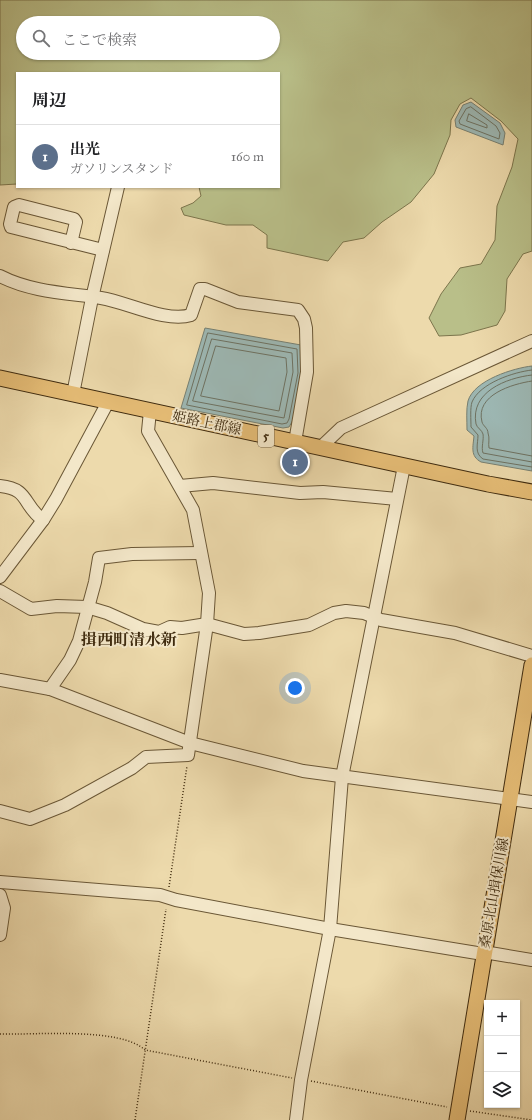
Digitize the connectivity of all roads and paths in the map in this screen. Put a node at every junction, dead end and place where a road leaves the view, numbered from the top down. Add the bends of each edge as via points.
1 (118, 188) edge
2 (71, 243) junction
3 (103, 250) junction
4 (0, 276) edge
5 (92, 298) junction
6 (532, 341) edge
7 (4, 381) edge
8 (73, 394) junction
9 (108, 402) junction
10 (150, 411) junction
11 (295, 442) junction
12 (321, 447) junction
13 (404, 466) junction
14 (0, 486) edge
15 (180, 486) junction
16 (532, 492) edge
17 (397, 499) junction
18 (42, 520) junction
19 (200, 553) junction
20 (0, 577) edge
21 (0, 591) edge
22 (87, 607) junction
23 (374, 617) junction
24 (207, 624) junction
25 (532, 656) edge
26 (532, 665) edge
27 (0, 680) edge
28 (50, 689) junction
29 (189, 749) junction
30 (342, 777) junction
31 (510, 799) junction
32 (532, 802) edge
33 (0, 812) edge
34 (0, 882) edge
35 (0, 894) edge
36 (168, 898) junction
37 (330, 929) junction
38 (0, 935) edge
39 (484, 952) junction
40 (532, 960) edge
41 (0, 1034) edge
42 (145, 1050) junction
43 (301, 1080) junction
44 (458, 1115) edge
45 (135, 1120) edge
46 (296, 1120) edge
47 (532, 1120) edge

1 - 3 street
2 - 2 street via 76,222 74,219 19,205 14,207 11,227
2 - 3 street
3 - 5 street
4 - 5 street via 26,286
5 - 8 street
5 - 11 street via 114,301 166,315 185,316 191,315 198,293 205,289 238,302 298,310 306,328 307,372
6 - 12 street via 341,428
7 - 8 main road, 姫路上郡線 / 5
8 - 9 main road, 姫路上郡線 / 5
9 - 10 main road, 姫路上郡線 / 5
9 - 18 street
10 - 11 main road, 姫路上郡線 / 5
10 - 15 street via 148,431
11 - 12 main road, 姫路上郡線 / 5
12 - 13 main road, 姫路上郡線 / 5
13 - 16 main road, 姫路上郡線 / 5
13 - 17 street
14 - 18 street via 23,494 29,506
15 - 17 street via 213,483 300,493 323,492
15 - 19 street via 193,510
17 - 23 street
18 - 20 street
19 - 22 street via 132,554 99,558
19 - 24 street via 209,594
21 - 22 street via 31,609 57,606
22 - 24 street via 143,629 159,632 170,628
22 - 28 street via 79,642
23 - 24 street via 346,611 334,613 309,625 244,634
23 - 25 street via 456,633
23 - 30 street
24 - 29 street
26 - 31 main road, 桑原北山揖保川線
27 - 28 street
28 - 29 street
29 - 30 street
29 - 33 street via 146,757 132,768 65,805 30,819
29 - 36 path
30 - 31 street
30 - 37 street
31 - 32 street
31 - 39 main road, 桑原北山揖保川線
34 - 36 street via 160,895
35 - 38 street via 4,908
36 - 37 street
36 - 42 path
37 - 39 street via 477,953
37 - 43 street
39 - 40 street
39 - 44 main road, 桑原北山揖保川線
41 - 42 path via 102,1035 124,1038 138,1043
42 - 43 path
42 - 45 path
43 - 44 path
43 - 46 street
44 - 47 path

